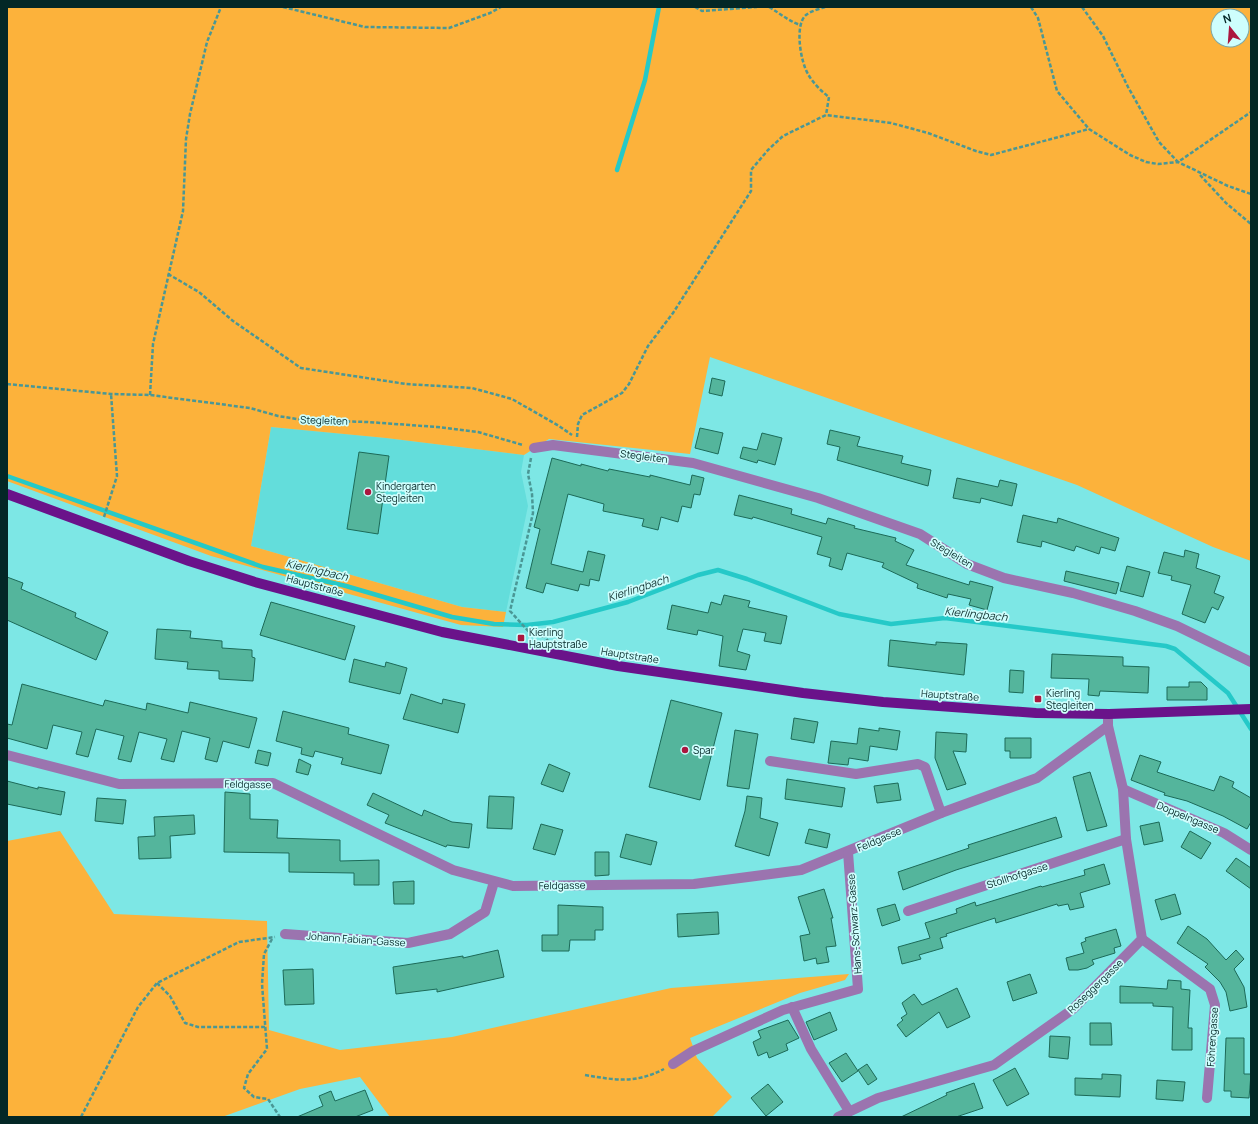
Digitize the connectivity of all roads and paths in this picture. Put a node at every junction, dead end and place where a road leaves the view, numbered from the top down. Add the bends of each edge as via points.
1 (221, 7) edge
2 (283, 7) edge
3 (501, 7) edge
4 (695, 7) edge
5 (757, 7) edge
6 (769, 7) edge
7 (826, 7) edge
8 (1031, 7) edge
9 (1082, 7) edge
10 (800, 25) junction
11 (1251, 112) edge
12 (826, 115) junction
13 (1089, 128) junction
14 (1178, 162) junction
15 (1198, 173) junction
16 (1251, 194) edge
17 (1251, 224) edge
18 (168, 274) junction
19 (7, 384) edge
20 (111, 394) junction
21 (150, 395) junction
22 (578, 424) dead end
23 (577, 439) dead end
24 (534, 448) junction
25 (7, 494) edge
26 (104, 517) dead end
27 (530, 633) dead end
28 (1251, 662) edge
29 (1251, 709) edge
30 (1109, 714) junction
31 (1108, 726) junction
32 (7, 755) edge
33 (770, 762) dead end
34 (1123, 789) junction
35 (942, 813) junction
36 (1126, 839) junction
37 (1251, 850) edge
38 (848, 852) junction
39 (494, 882) junction
40 (908, 911) dead end
41 (285, 934) joint
42 (272, 938) junction
43 (1142, 939) junction
44 (157, 983) junction
45 (792, 1007) junction
46 (265, 1027) junction
47 (674, 1064) joint
48 (585, 1075) dead end
49 (1207, 1098) dead end
50 (849, 1112) junction
51 (81, 1117) edge
52 (280, 1117) edge
53 (838, 1117) edge

1 - 18 path via 207,42 190,114 186,139 183,211
2 - 3 path via 365,27 449,28
4 - 5 path via 702,11
6 - 10 path via 782,14 787,21
7 - 10 path via 805,16
8 - 13 path via 1038,18 1057,91
9 - 14 path via 1103,36 1128,88 1159,142
10 - 12 path via 800,48 807,74 829,97
11 - 14 path
12 - 13 path via 891,123 991,155
12 - 22 path via 783,136 751,170 751,191 673,313 648,346 629,384 622,393 582,415
13 - 14 path via 1130,155 1146,162
14 - 15 path
15 - 16 path
15 - 17 path via 1226,203
18 - 21 path via 153,344
18 - 23 path via 199,292 233,322 301,368 406,384 472,388 512,399
19 - 20 path, Stegleiten
20 - 21 path, Stegleiten
20 - 26 path via 117,476
21 - 24 path, Stegleiten via 250,408 303,420 368,422 478,432
24 - 27 path via 528,474 533,513 510,611
24 - 28 street, Stegleiten via 554,445 693,463 818,498 920,534 967,564 1004,578 1135,611 1177,626
25 - 30 main road, Hauptstraße via 233,575 442,632 618,666 803,694 1028,712
29 - 30 main road, Hauptstraße
30 - 31 street
31 - 34 street
31 - 35 street, Feldgasse via 1037,778
32 - 39 street, Feldgasse via 120,784 273,783 453,870
33 - 35 street via 856,774 918,764 925,767
34 - 36 street
34 - 37 street, Doppelngasse via 1224,833
35 - 38 street, Feldgasse
36 - 40 street, Stollhofgasse
36 - 43 street
38 - 39 street, Feldgasse via 801,870 694,884 514,886
38 - 45 street, Hans-Schwarz-Gasse via 858,989
39 - 41 street, Johann Fabian-Gasse via 485,912 450,934 408,943
41 - 42 path
42 - 44 path via 239,942
42 - 46 path via 264,954 262,984
43 - 49 street, Föhrengasse via 1210,990 1215,1005
43 - 50 street, Roseggergasse via 1073,1010 994,1065 878,1098
44 - 46 path via 170,996 185,1023 198,1027
44 - 51 path via 138,1007
45 - 47 street, Hans-Schwarz-Gasse via 694,1051
45 - 50 street via 811,1049
46 - 52 path via 267,1049 248,1074 244,1088 254,1097 268,1099
47 - 48 path via 640,1079 618,1080
50 - 53 street, Roseggergasse

